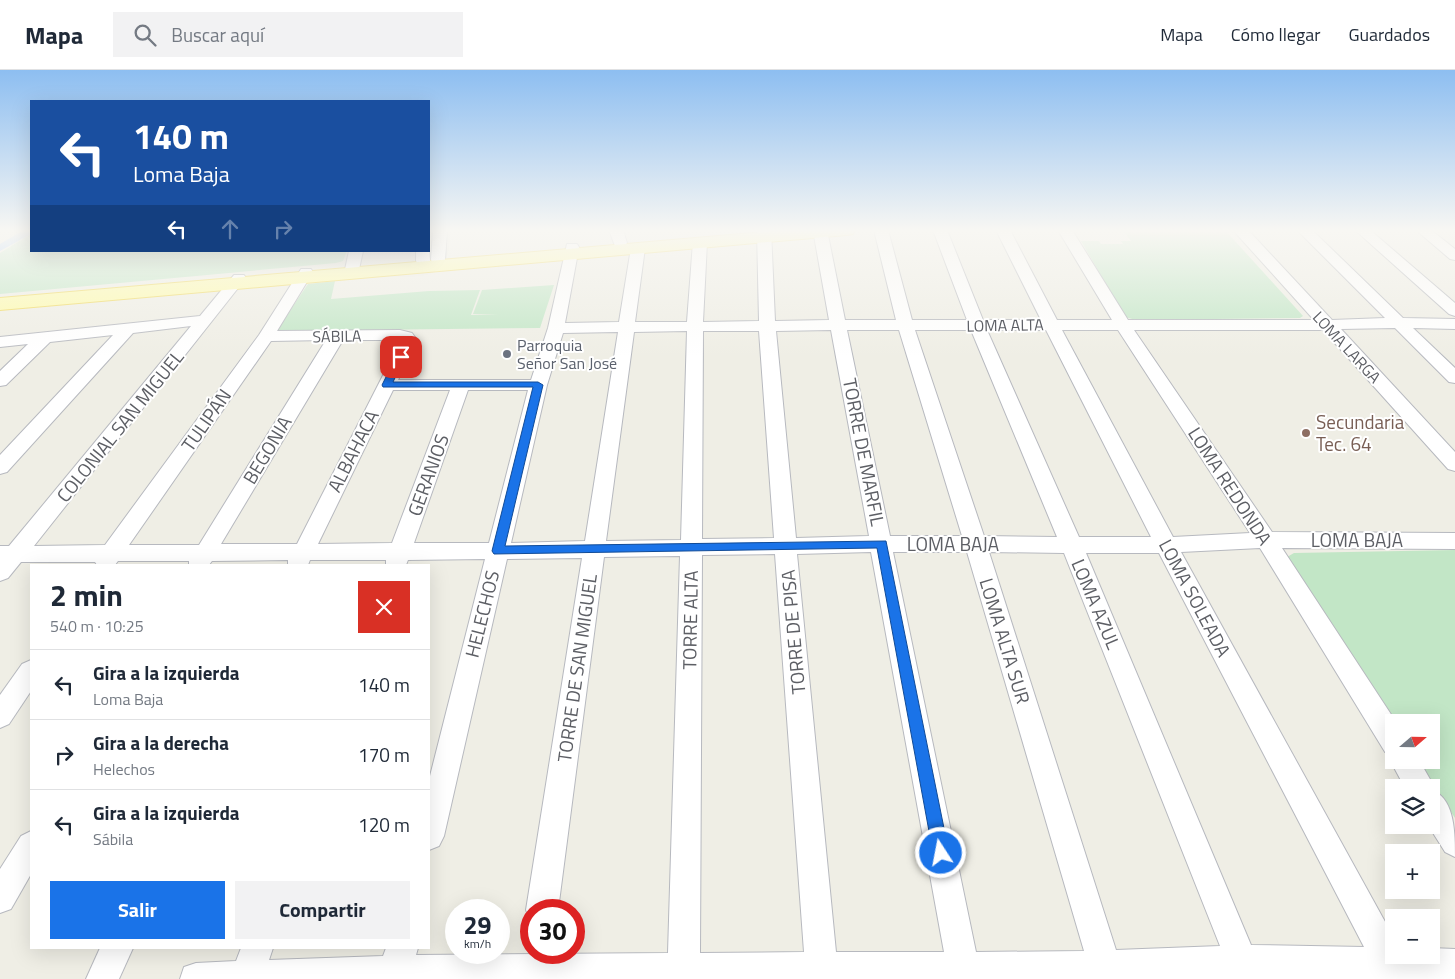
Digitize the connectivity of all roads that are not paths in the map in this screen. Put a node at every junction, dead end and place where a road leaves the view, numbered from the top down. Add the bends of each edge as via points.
1 (316, 272) edge
2 (568, 272) edge
3 (628, 272) edge
4 (698, 272) edge
5 (764, 272) edge
6 (829, 272) edge
7 (891, 272) edge
8 (956, 272) edge
9 (1024, 272) edge
10 (1090, 272) edge
11 (1278, 272) edge
12 (1346, 272) edge
13 (1411, 272) edge
14 (305, 275) junction
15 (237, 281) junction
16 (1, 300) edge
17 (1455, 311) edge
18 (206, 320) junction
19 (1397, 323) junction
20 (1050, 324) junction
21 (1455, 324) edge
22 (839, 325) junction
23 (1123, 325) junction
24 (1326, 325) junction
25 (695, 326) junction
26 (767, 326) junction
27 (906, 326) junction
28 (977, 326) junction
29 (626, 327) junction
30 (556, 328) junction
31 (127, 330) junction
32 (266, 336) junction
33 (338, 336) junction
34 (44, 338) junction
35 (408, 338) joint
36 (0, 342) edge
37 (1455, 378) edge
38 (0, 382) edge
39 (386, 385) junction
40 (461, 385) junction
41 (538, 385) junction
42 (1455, 464) edge
43 (0, 467) edge
44 (1266, 540) junction
45 (1455, 541) edge
46 (882, 544) junction
47 (975, 544) junction
48 (1071, 544) junction
49 (1166, 545) junction
50 (786, 546) junction
51 (594, 548) junction
52 (692, 548) junction
53 (498, 551) junction
54 (7, 554) edge
55 (397, 558) edge
56 (107, 559) edge
57 (201, 559) edge
58 (300, 559) edge
59 (0, 572) edge
60 (30, 671) edge
61 (0, 716) edge
62 (1385, 729) edge
63 (1440, 818) edge
64 (430, 832) edge
65 (1455, 842) edge
66 (30, 848) edge
67 (0, 898) edge
68 (544, 899) edge
69 (117, 949) edge
70 (1385, 954) edge
71 (398, 960) edge
72 (252, 962) edge
73 (1385, 963) edge
74 (1422, 964) edge
75 (1455, 965) edge
76 (1105, 966) junction
77 (534, 967) edge
78 (821, 968) junction
79 (963, 968) junction
80 (684, 969) junction
81 (1246, 970) edge
82 (102, 979) edge
83 (196, 979) edge

1 - 14 main road
2 - 30 street, HELECHOS
3 - 29 street, TORRE DE SAN MIGUEL
4 - 25 street, TORRE ALTA
5 - 26 street, TORRE DE PISA
6 - 22 street, TORRE DE MARFIL
7 - 27 street, LOMA ALTA SUR
8 - 28 street, LOMA AZUL
9 - 20 street, LOMA SOLEADA
10 - 23 street, LOMA REDONDA
11 - 24 street, LOMA LARGA
12 - 19 street
13 - 17 street
14 - 15 main road
14 - 32 street, TULIPÁN
15 - 16 main road
15 - 18 street, COLONIAL SAN MIGUEL
18 - 31 street
18 - 54 street, COLONIAL SAN MIGUEL
19 - 21 street, LOMA ALTA
19 - 24 street, LOMA ALTA
19 - 37 street
20 - 23 street, LOMA ALTA
20 - 28 street, LOMA ALTA
20 - 49 street, LOMA SOLEADA
22 - 26 street, LOMA ALTA
22 - 27 street, LOMA ALTA
22 - 46 street, TORRE DE MARFIL
23 - 24 street, LOMA ALTA
23 - 44 street, LOMA REDONDA
24 - 42 street, LOMA LARGA
25 - 26 street, LOMA ALTA
25 - 29 street, LOMA ALTA
25 - 52 street, TORRE ALTA
26 - 50 street, TORRE DE PISA
27 - 28 street, LOMA ALTA
27 - 47 street, LOMA ALTA SUR
28 - 48 street, LOMA AZUL
29 - 30 street, LOMA ALTA
29 - 51 street, TORRE DE SAN MIGUEL
30 - 41 street, HELECHOS
31 - 34 street
31 - 43 street
32 - 33 street, SÁBILA
32 - 56 street, TULIPÁN
33 - 35 street, SÁBILA via 400,335
33 - 57 street, BEGONIA
34 - 36 street
34 - 38 street
35 - 39 street, ALBAHACA
39 - 40 street
39 - 58 street, ALBAHACA
40 - 41 street
40 - 55 street, GERANIOS
41 - 53 street, HELECHOS
44 - 45 street, LOMA BAJA
44 - 49 street, LOMA BAJA
44 - 62 street, LOMA REDONDA
46 - 47 street, LOMA BAJA
46 - 50 street, LOMA BAJA
46 - 79 street, TORRE DE MARFIL
47 - 48 street, LOMA BAJA
47 - 76 street, LOMA ALTA SUR
48 - 49 street, LOMA BAJA
48 - 81 street, LOMA AZUL
49 - 70 street, LOMA SOLEADA
50 - 52 street, LOMA BAJA
50 - 78 street, TORRE DE PISA
51 - 52 street, LOMA BAJA
51 - 53 street, LOMA BAJA
51 - 68 street, TORRE DE SAN MIGUEL
52 - 80 street, TORRE ALTA
53 - 55 street, LOMA BAJA
53 - 64 street, HELECHOS
54 - 56 street, LOMA BAJA
54 - 59 street, COLONIAL SAN MIGUEL
55 - 58 street, LOMA BAJA
56 - 57 street, LOMA BAJA
57 - 58 street, LOMA BAJA
60 - 61 street
63 - 65 street
66 - 67 street
69 - 82 street
71 - 72 street
71 - 77 street via 447,970
72 - 83 street
73 - 81 street
74 - 75 street
76 - 79 street
76 - 81 street
77 - 80 street
78 - 79 street
78 - 80 street

